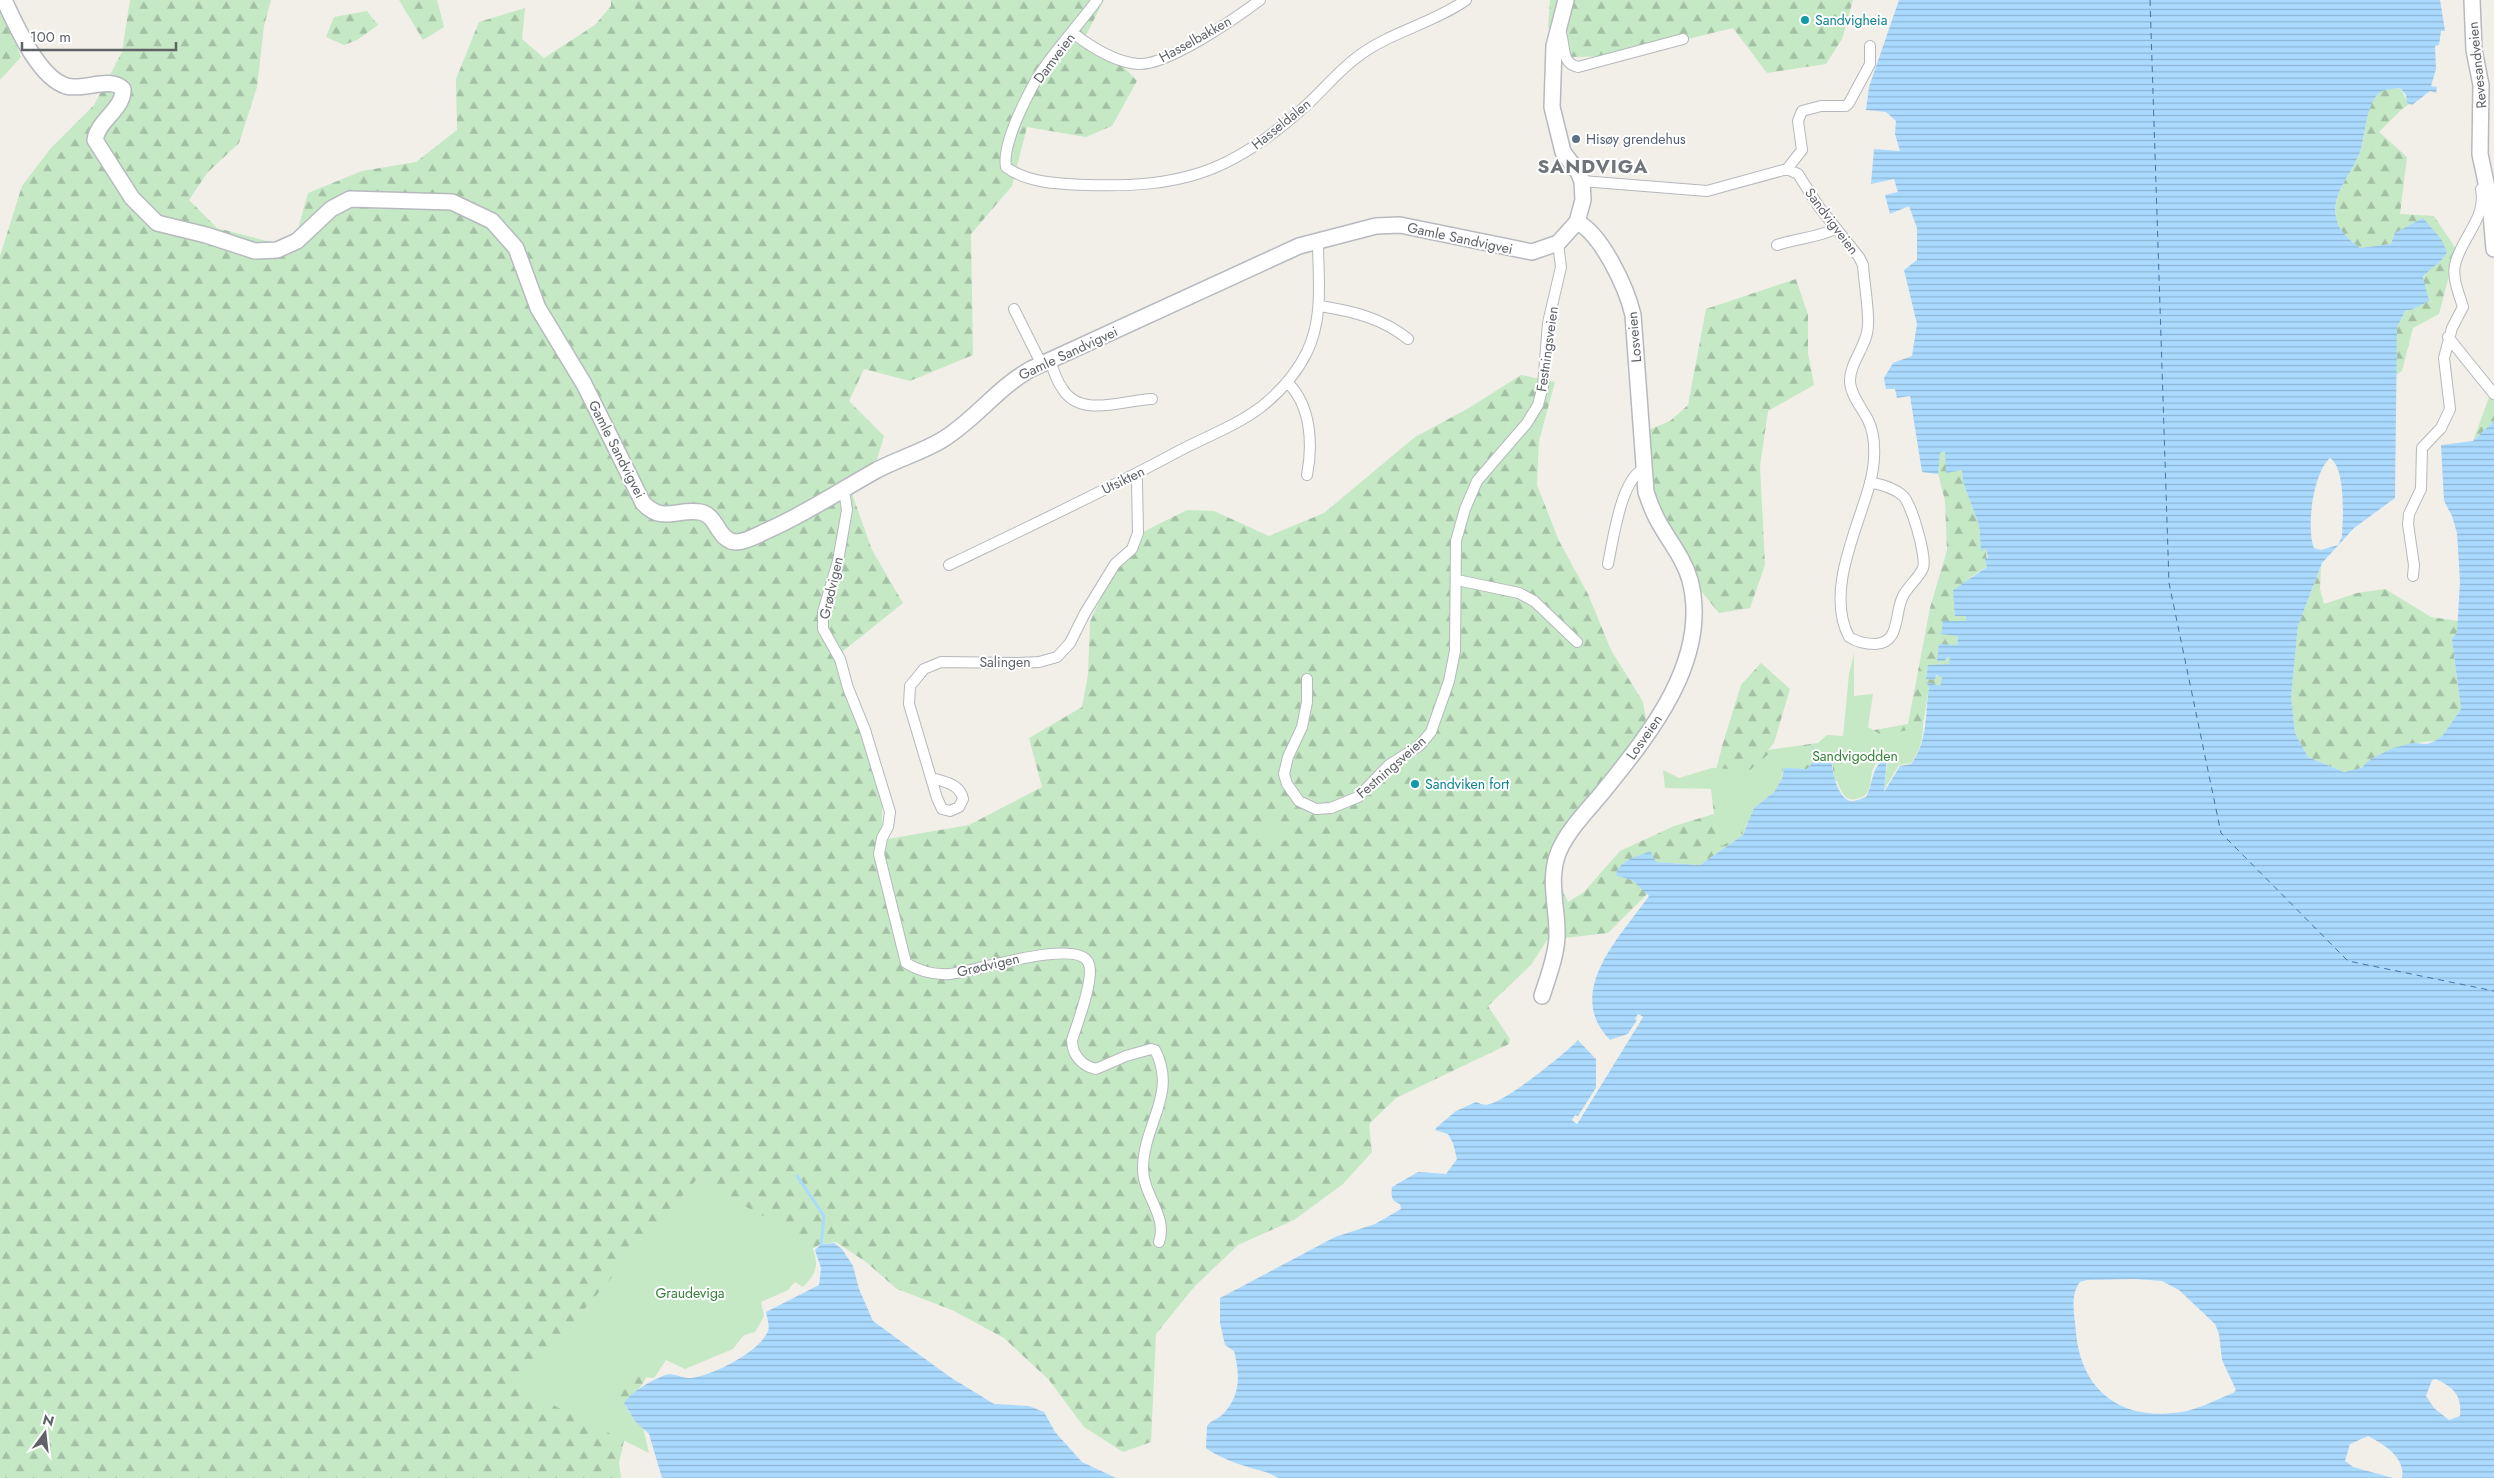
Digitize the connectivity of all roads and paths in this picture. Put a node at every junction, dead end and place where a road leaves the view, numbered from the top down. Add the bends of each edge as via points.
1 (4, 0) edge
2 (1098, 0) edge
3 (1260, 0) edge
4 (1466, 0) edge
5 (1566, 0) edge
6 (2472, 0) edge
7 (1558, 28) junction
8 (1072, 33) junction
9 (1683, 39) dead end
10 (1870, 46) dead end
11 (2482, 166) junction
12 (1787, 168) junction
13 (1015, 173) joint
14 (1582, 181) junction
15 (1577, 222) junction
16 (1835, 229) junction
17 (1318, 240) junction
18 (1558, 243) junction
19 (1778, 245) dead end
20 (2494, 250) edge
21 (1320, 306) junction
22 (1014, 309) dead end
23 (2448, 337) junction
24 (1408, 339) dead end
25 (1046, 361) junction
26 (1288, 383) junction
27 (2494, 394) edge
28 (1152, 399) dead end
29 (1642, 470) junction
30 (1135, 475) junction
31 (1307, 475) dead end
32 (1870, 482) junction
33 (844, 490) junction
34 (1608, 564) dead end
35 (949, 565) dead end
36 (2413, 576) dead end
37 (1456, 580) junction
38 (1577, 642) dead end
39 (1307, 679) dead end
40 (932, 778) dead end
41 (1542, 996) dead end
42 (1159, 1242) dead end

1 - 33 street, Gamle Sandvigvei via 21,35 41,66 55,80 82,88 111,84 123,89 123,96 99,128 95,140 132,198 157,223 267,252 297,241 331,210 350,199 442,201 461,205 492,220 516,248 538,308 584,384 636,492 652,511 663,514 704,513 727,540 741,541 802,514
2 - 8 street, Damveien
3 - 8 street, Hasselbakken via 1162,60 1140,64 1123,62
4 - 13 street, Hasseldalen via 1378,43 1355,58 1302,110 1263,142 1220,167 1180,180 1122,185 1046,181
5 - 7 street
6 - 11 street, Revesandveien via 2474,50 2481,84 2479,143
7 - 9 street via 1565,57 1572,65 1578,66
7 - 14 street via 1552,63 1554,124 1563,152
8 - 13 street, Damveien via 1036,79 1016,122 1005,159 1006,167
10 - 12 street via 1870,64 1846,106 1821,106 1802,111 1798,121 1802,150
11 - 20 street, Revesandveien via 2490,202
11 - 23 street via 2479,170 2483,195 2480,214 2455,264 2463,307
12 - 14 street via 1707,191
12 - 16 street, Sandvigveien via 1798,174
14 - 15 street via 1583,200
15 - 18 street, Gamle Sandvigvei
15 - 29 street, Losveien via 1593,235 1628,293 1633,316
16 - 19 street via 1823,235
16 - 32 street, Sandvigveien via 1863,264 1868,325 1850,381 1874,438
17 - 18 street, Gamle Sandvigvei via 1390,224 1532,252
17 - 21 street, Utsikten
17 - 25 street, Gamle Sandvigvei
18 - 37 street, Festningsveien via 1561,267 1548,323 1538,405 1527,423 1477,481 1456,541
21 - 24 street via 1380,321
21 - 26 street, Utsikten via 1307,352
22 - 25 street
23 - 27 street
23 - 36 street via 2444,358 2450,409 2441,428 2422,448 2422,489 2409,514
25 - 28 street via 1062,389 1076,403 1109,405
25 - 33 street, Gamle Sandvigvei via 1002,388 941,441 878,470
26 - 30 street, Utsikten via 1241,420
26 - 31 street via 1303,404 1307,420 1310,452
29 - 34 street via 1630,482
29 - 41 street, Losveien via 1656,518 1672,542 1690,582 1692,622 1687,658 1671,698 1640,747 1570,832 1560,850 1552,871 1556,947
30 - 35 street, Utsikten
30 - 40 street, Salingen via 1138,481 1138,533 1132,549 1115,564 1070,643 1057,657 1019,663 941,662 924,669 910,686 909,704
32 - 32 street, Sandvigveien via 1844,566 1840,603 1849,637 1869,644 1882,644 1891,639 1902,598 1923,568 1923,554 1904,496 1888,486
33 - 42 street, Grødvigen via 847,510 835,575 823,612 823,629 840,659 890,812 879,854 906,963 926,972 949,974 1058,953 1085,958 1090,980 1072,1040 1075,1055 1096,1069 1151,1048 1160,1060 1163,1093 1143,1157 1146,1184 1162,1226
37 - 38 street via 1519,593 1534,601
37 - 39 street, Festningsveien via 1455,651 1449,681 1431,732 1419,746 1389,765 1358,797 1331,808 1316,809 1299,801 1284,774 1302,727

